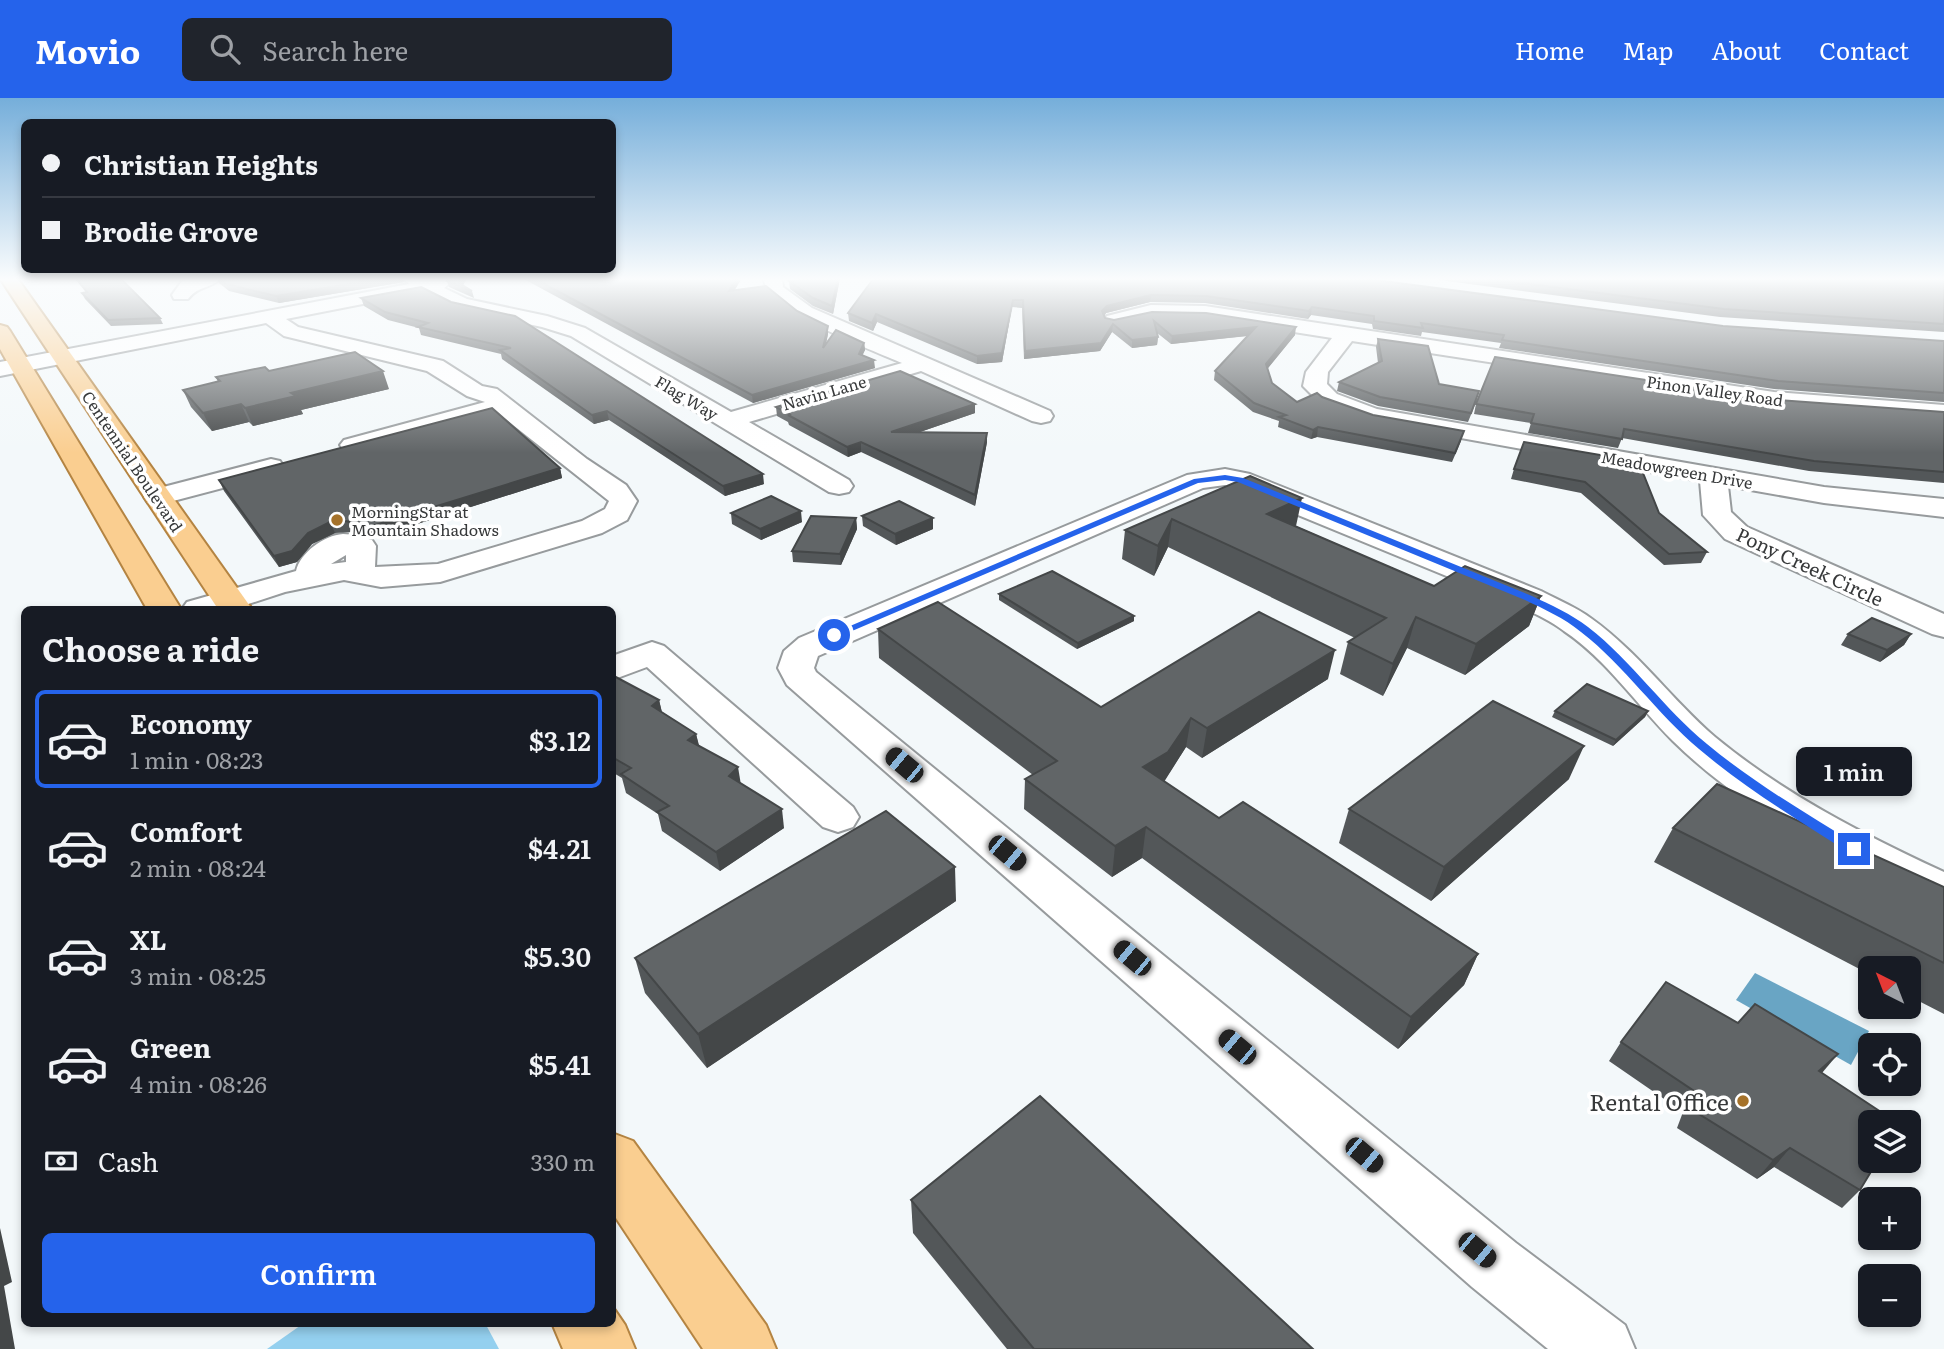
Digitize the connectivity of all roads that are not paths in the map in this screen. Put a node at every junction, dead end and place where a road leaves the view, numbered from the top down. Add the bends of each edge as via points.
1 (1, 336) edge
2 (48, 336) edge
3 (166, 336) edge
4 (310, 336) edge
5 (585, 336) edge
6 (861, 336) edge
7 (1344, 336) edge
8 (1362, 336) edge
9 (62, 357) junction
10 (921, 364) junction
11 (10, 368) edge
12 (503, 405) junction
13 (1944, 412) edge
14 (1041, 416) dead end
15 (726, 421) junction
16 (332, 451) edge
17 (292, 461) edge
18 (1713, 475) junction
19 (839, 486) dead end
20 (158, 497) junction
21 (1944, 508) edge
22 (232, 604) edge
23 (162, 606) edge
24 (1944, 627) edge
25 (616, 667) edge
26 (838, 817) dead end
27 (1944, 892) edge
28 (616, 1166) edge
29 (587, 1327) edge
30 (601, 1349) edge
31 (742, 1349) edge
32 (1600, 1349) edge

1 - 11 main road
2 - 9 main road, Centennial Boulevard
3 - 9 street
4 - 12 street via 435,366
5 - 15 street, Flag Way
6 - 10 street
7 - 18 street, Meadowgreen Drive via 1317,372 1315,386 1329,399 1356,410
8 - 13 street, Pinon Valley Road via 1774,399
9 - 11 street
9 - 20 main road, Centennial Boulevard
10 - 14 street
10 - 15 street, Navin Lane
11 - 23 main road
12 - 16 street
12 - 22 street via 615,491 623,501 617,514 592,527 440,573 381,577 356,573 362,560 361,546 344,543 314,561 310,578 278,584
15 - 19 street, Flag Way
17 - 20 street
18 - 21 street, Meadowgreen Drive
18 - 24 street, Pony Creek Circle via 1717,515 1736,533
20 - 22 main road, Centennial Boulevard
25 - 26 street via 652,653
27 - 32 street via 1854,849 1757,788 1701,746 1605,646 1557,612 1254,484 1225,478 1197,481 802,651 796,668 800,677 1494,1265
28 - 31 main road
29 - 30 main road

